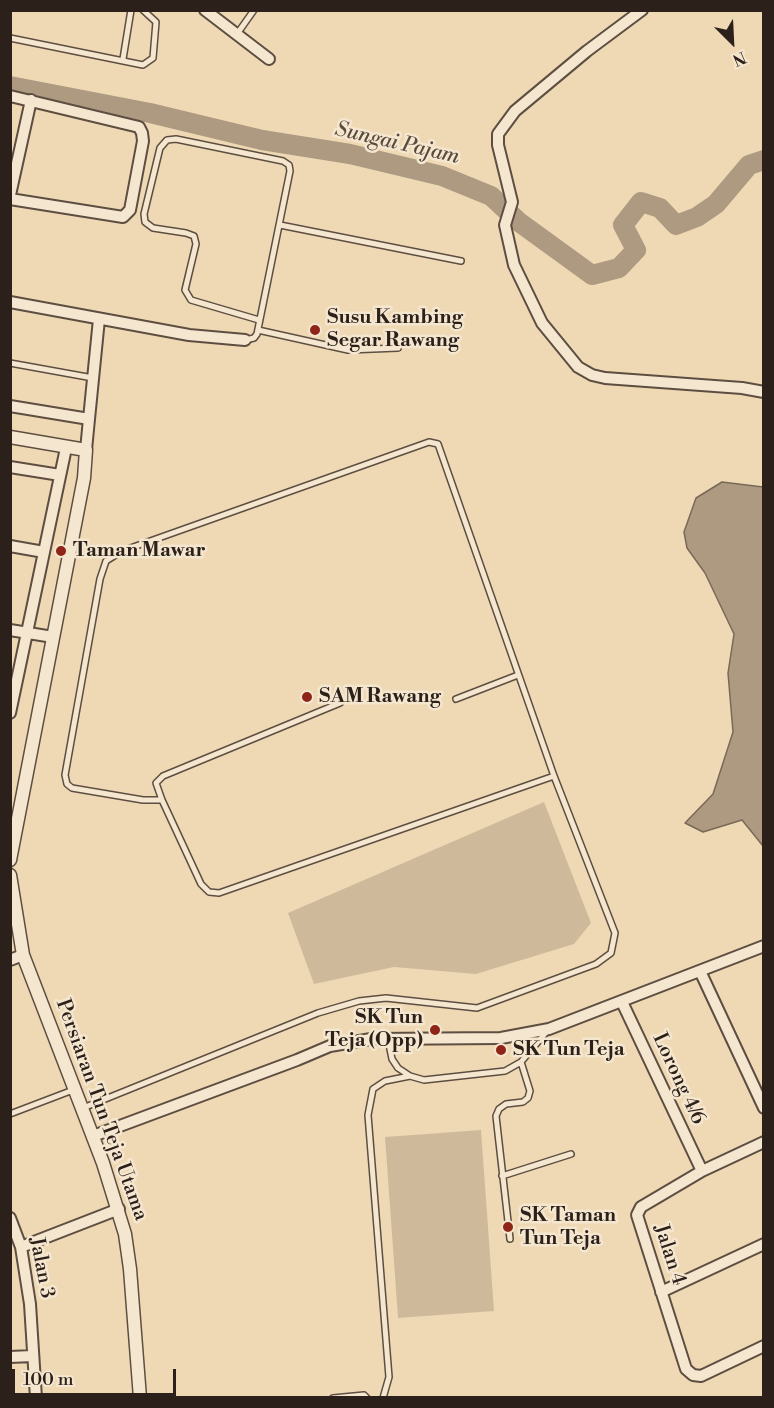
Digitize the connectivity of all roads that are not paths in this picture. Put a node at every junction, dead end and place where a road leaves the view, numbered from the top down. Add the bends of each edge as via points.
1 (131, 10) edge
2 (143, 10) edge
3 (205, 10) edge
4 (254, 10) edge
5 (642, 10) edge
6 (237, 34) junction
7 (10, 38) edge
8 (269, 58) dead end
9 (123, 59) junction
10 (10, 96) edge
11 (31, 100) junction
12 (10, 197) edge
13 (280, 225) junction
14 (461, 261) dead end
15 (10, 302) edge
16 (99, 319) junction
17 (259, 320) junction
18 (258, 330) junction
19 (245, 340) joint
20 (398, 348) dead end
21 (10, 363) edge
22 (93, 378) junction
23 (764, 392) edge
24 (10, 406) edge
25 (89, 419) junction
26 (10, 437) edge
27 (66, 448) junction
28 (86, 450) junction
29 (10, 467) edge
30 (60, 476) junction
31 (10, 546) edge
32 (44, 552) junction
33 (10, 630) edge
34 (28, 633) junction
35 (53, 638) junction
36 (518, 675) junction
37 (456, 699) dead end
38 (340, 703) dead end
39 (10, 713) edge
40 (554, 776) junction
41 (162, 800) junction
42 (10, 860) edge
43 (10, 875) edge
44 (764, 946) edge
45 (17, 958) edge
46 (700, 971) junction
47 (622, 1002) junction
48 (549, 1029) junction
49 (388, 1039) junction
50 (521, 1062) junction
51 (410, 1076) junction
52 (75, 1089) junction
53 (83, 1108) junction
54 (764, 1108) edge
55 (10, 1114) edge
56 (93, 1136) junction
57 (763, 1145) edge
58 (571, 1154) dead end
59 (702, 1171) junction
60 (502, 1176) junction
61 (118, 1209) junction
62 (10, 1218) edge
63 (510, 1239) dead end
64 (764, 1244) edge
65 (21, 1248) junction
66 (661, 1292) junction
67 (764, 1346) edge
68 (32, 1356) junction
69 (10, 1357) edge
70 (36, 1398) edge
71 (140, 1398) edge
72 (333, 1398) edge
73 (367, 1398) edge
74 (383, 1398) edge

1 - 9 lane
2 - 9 lane via 156,22 153,58 143,64
3 - 6 street
4 - 6 lane
5 - 23 street via 514,111 498,134 512,202 505,225 514,265 543,323 578,367 592,375
6 - 8 street
7 - 9 lane
10 - 11 street
11 - 12 street
11 - 12 street via 139,127 143,141 130,210 123,217 113,217
13 - 14 lane
13 - 17 lane
13 - 17 lane via 290,171 283,161 176,139 168,140 160,148 145,222 153,228 194,236 187,296
15 - 16 street
16 - 19 street via 189,335
16 - 22 street
17 - 18 lane
18 - 19 lane via 254,338
18 - 20 lane via 348,350
21 - 22 lane
22 - 25 street
24 - 25 street
25 - 28 street
26 - 27 street
27 - 28 street
27 - 30 street
28 - 35 street
29 - 30 street
30 - 32 street
31 - 32 street
32 - 34 street
33 - 34 street
34 - 35 street
34 - 39 street
35 - 42 street
36 - 37 lane
36 - 40 lane
36 - 41 lane via 443,454 438,444 429,442 122,551 106,561 65,775 72,788
38 - 41 lane via 163,776 156,783
40 - 41 lane via 219,893 209,892 201,884
40 - 53 lane via 615,933 611,953 596,964 477,1008 386,998 359,1001 318,1013
43 - 45 street, Persiaran Tun Teja Utama
44 - 46 street
45 - 52 street, Persiaran Tun Teja Utama
46 - 47 street
46 - 54 street
47 - 48 street
47 - 59 street, Lorong 4/6
48 - 49 street via 501,1038
48 - 50 lane
49 - 51 lane via 392,1059
49 - 56 street via 330,1046
50 - 51 lane via 505,1071 424,1080
50 - 60 lane via 530,1091 528,1098 506,1104 496,1116
51 - 74 lane via 385,1081 373,1089 368,1115 389,1377
52 - 53 street, Persiaran Tun Teja Utama
52 - 55 lane
53 - 56 street, Persiaran Tun Teja Utama
56 - 61 street, Persiaran Tun Teja Utama
57 - 59 street, Jalan 4
58 - 60 lane
59 - 66 street, Jalan 4 via 641,1207 637,1215
60 - 63 lane
61 - 65 street
61 - 71 street, Persiaran Tun Teja Utama via 130,1269
62 - 65 street, Jalan 3
64 - 66 street
65 - 68 street, Jalan 3 via 30,1304
66 - 67 street, Jalan 4 via 686,1369 693,1376 701,1376
68 - 69 street
68 - 70 street, Jalan 3
72 - 73 lane

